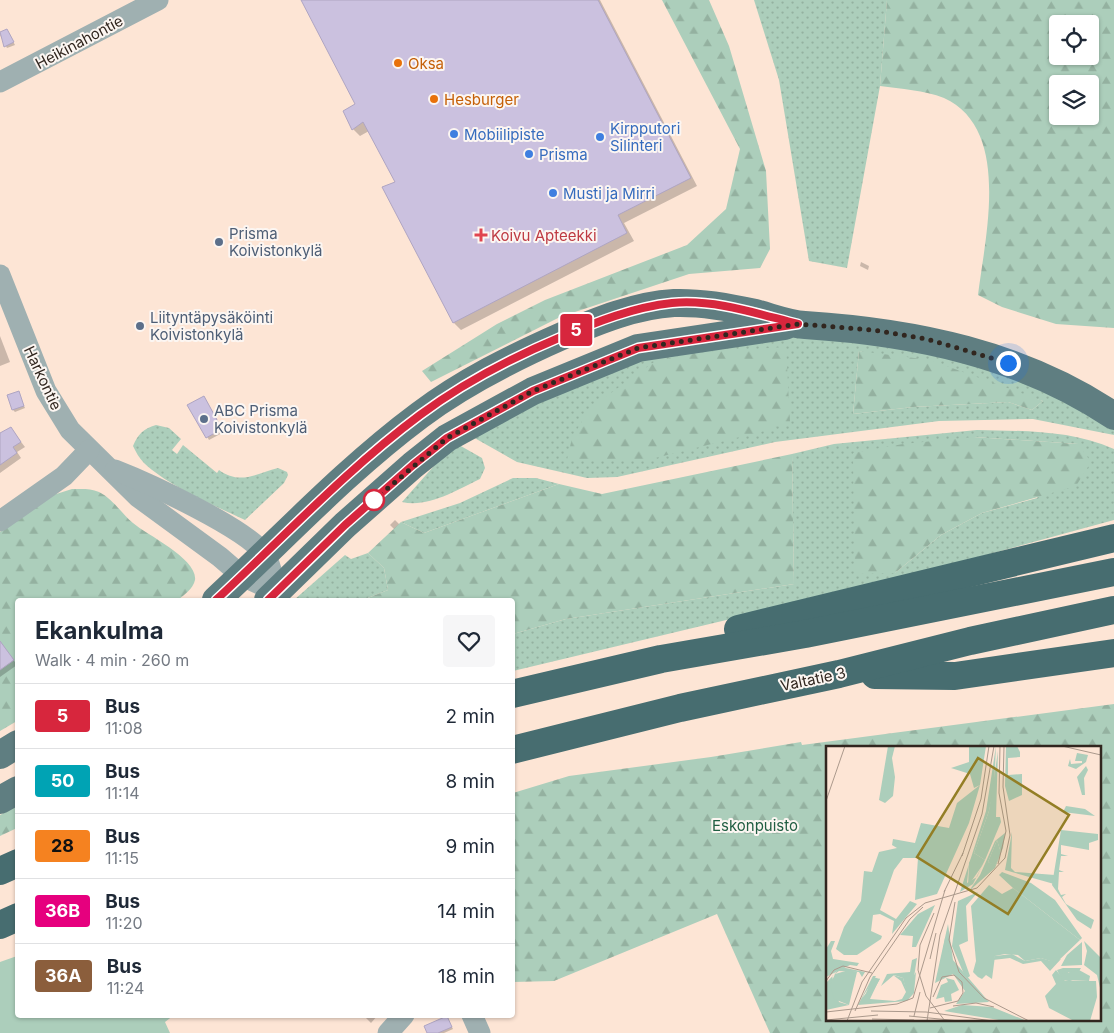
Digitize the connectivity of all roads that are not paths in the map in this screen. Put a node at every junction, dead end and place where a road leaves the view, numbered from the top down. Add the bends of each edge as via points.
1 (158, 0) edge
2 (0, 82) edge
3 (0, 275) edge
4 (798, 324) junction
5 (1114, 416) edge
6 (89, 450) junction
7 (108, 468) junction
8 (0, 521) edge
9 (1114, 538) edge
10 (265, 555) junction
11 (1114, 572) edge
12 (242, 576) junction
13 (273, 596) edge
14 (218, 598) edge
15 (1114, 610) edge
16 (1114, 653) edge
17 (661, 659) junction
18 (839, 674) junction
19 (515, 693) edge
20 (15, 746) edge
21 (515, 749) edge
22 (0, 755) edge
23 (15, 792) edge
24 (0, 800) edge
25 (15, 865) edge
26 (0, 871) edge
27 (15, 918) edge
28 (0, 925) edge
29 (401, 1018) edge
30 (473, 1018) edge
31 (388, 1033) edge
32 (480, 1033) edge

1 - 2 street, Heikinahontie
3 - 6 street, Harkontie via 46,391 70,430
4 - 5 main road via 873,330 927,339 982,354 1060,383
4 - 10 main road via 728,307 673,303 633,310 588,325 513,357 420,415 341,482
4 - 13 main road via 638,348 533,391 440,443 377,496
6 - 7 street, Harkontie
6 - 8 street via 64,476
7 - 10 street via 151,484 240,534
7 - 12 street, Harkontie via 138,497
9 - 17 highway via 709,635
10 - 12 main road
10 - 13 street
11 - 17 highway via 805,634
12 - 13 street, Harkontie
12 - 14 main road
15 - 18 highway, Valtatie 3
16 - 18 highway via 955,676
17 - 19 highway
18 - 21 highway, Valtatie 3 via 680,708
20 - 22 main road
23 - 24 main road
25 - 26 highway
27 - 28 highway
29 - 31 street
30 - 32 street

